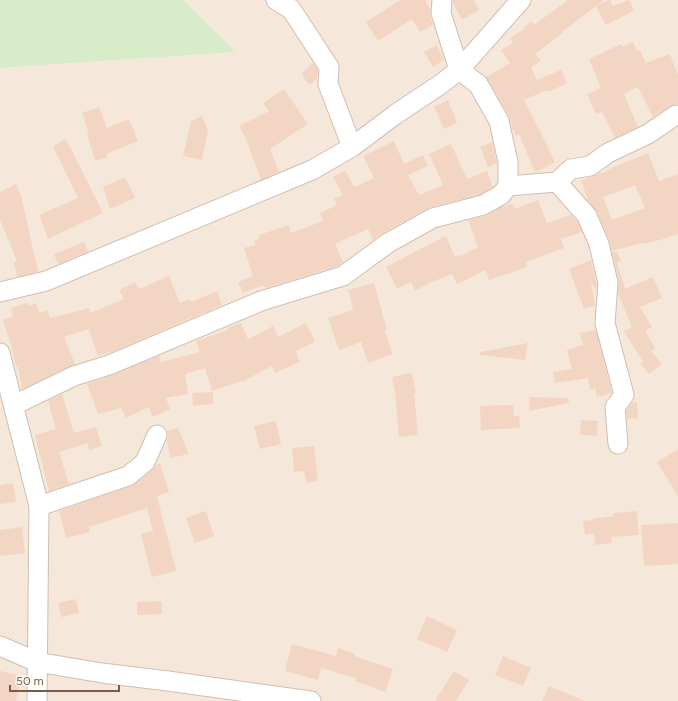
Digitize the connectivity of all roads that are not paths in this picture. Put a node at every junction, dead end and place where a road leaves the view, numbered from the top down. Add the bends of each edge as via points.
1 (276, 0) edge
2 (442, 0) edge
3 (521, 0) edge
4 (459, 70) junction
5 (676, 115) dead end
6 (352, 147) junction
7 (557, 182) junction
8 (508, 186) junction
9 (0, 292) edge
10 (0, 353) edge
11 (14, 405) junction
12 (157, 436) dead end
13 (618, 444) dead end
14 (39, 506) junction
15 (0, 646) edge
16 (37, 662) junction
17 (37, 701) edge
18 (311, 701) edge

1 - 6 street via 291,9 329,67 328,84
2 - 4 street via 441,13
3 - 4 street
4 - 6 street
4 - 8 street via 478,84 499,121 508,162
5 - 7 street via 648,134 608,153 590,166 571,169
6 - 9 street via 312,170 46,281
7 - 8 street
7 - 13 street via 587,216 598,244 608,283 605,323 624,395 615,407
8 - 11 street via 501,194 483,205 433,218 388,243 343,276 261,301 109,365 74,376
10 - 11 street
11 - 14 street
12 - 14 street via 145,462 128,476
14 - 16 street
15 - 16 street
16 - 17 street
16 - 18 street

